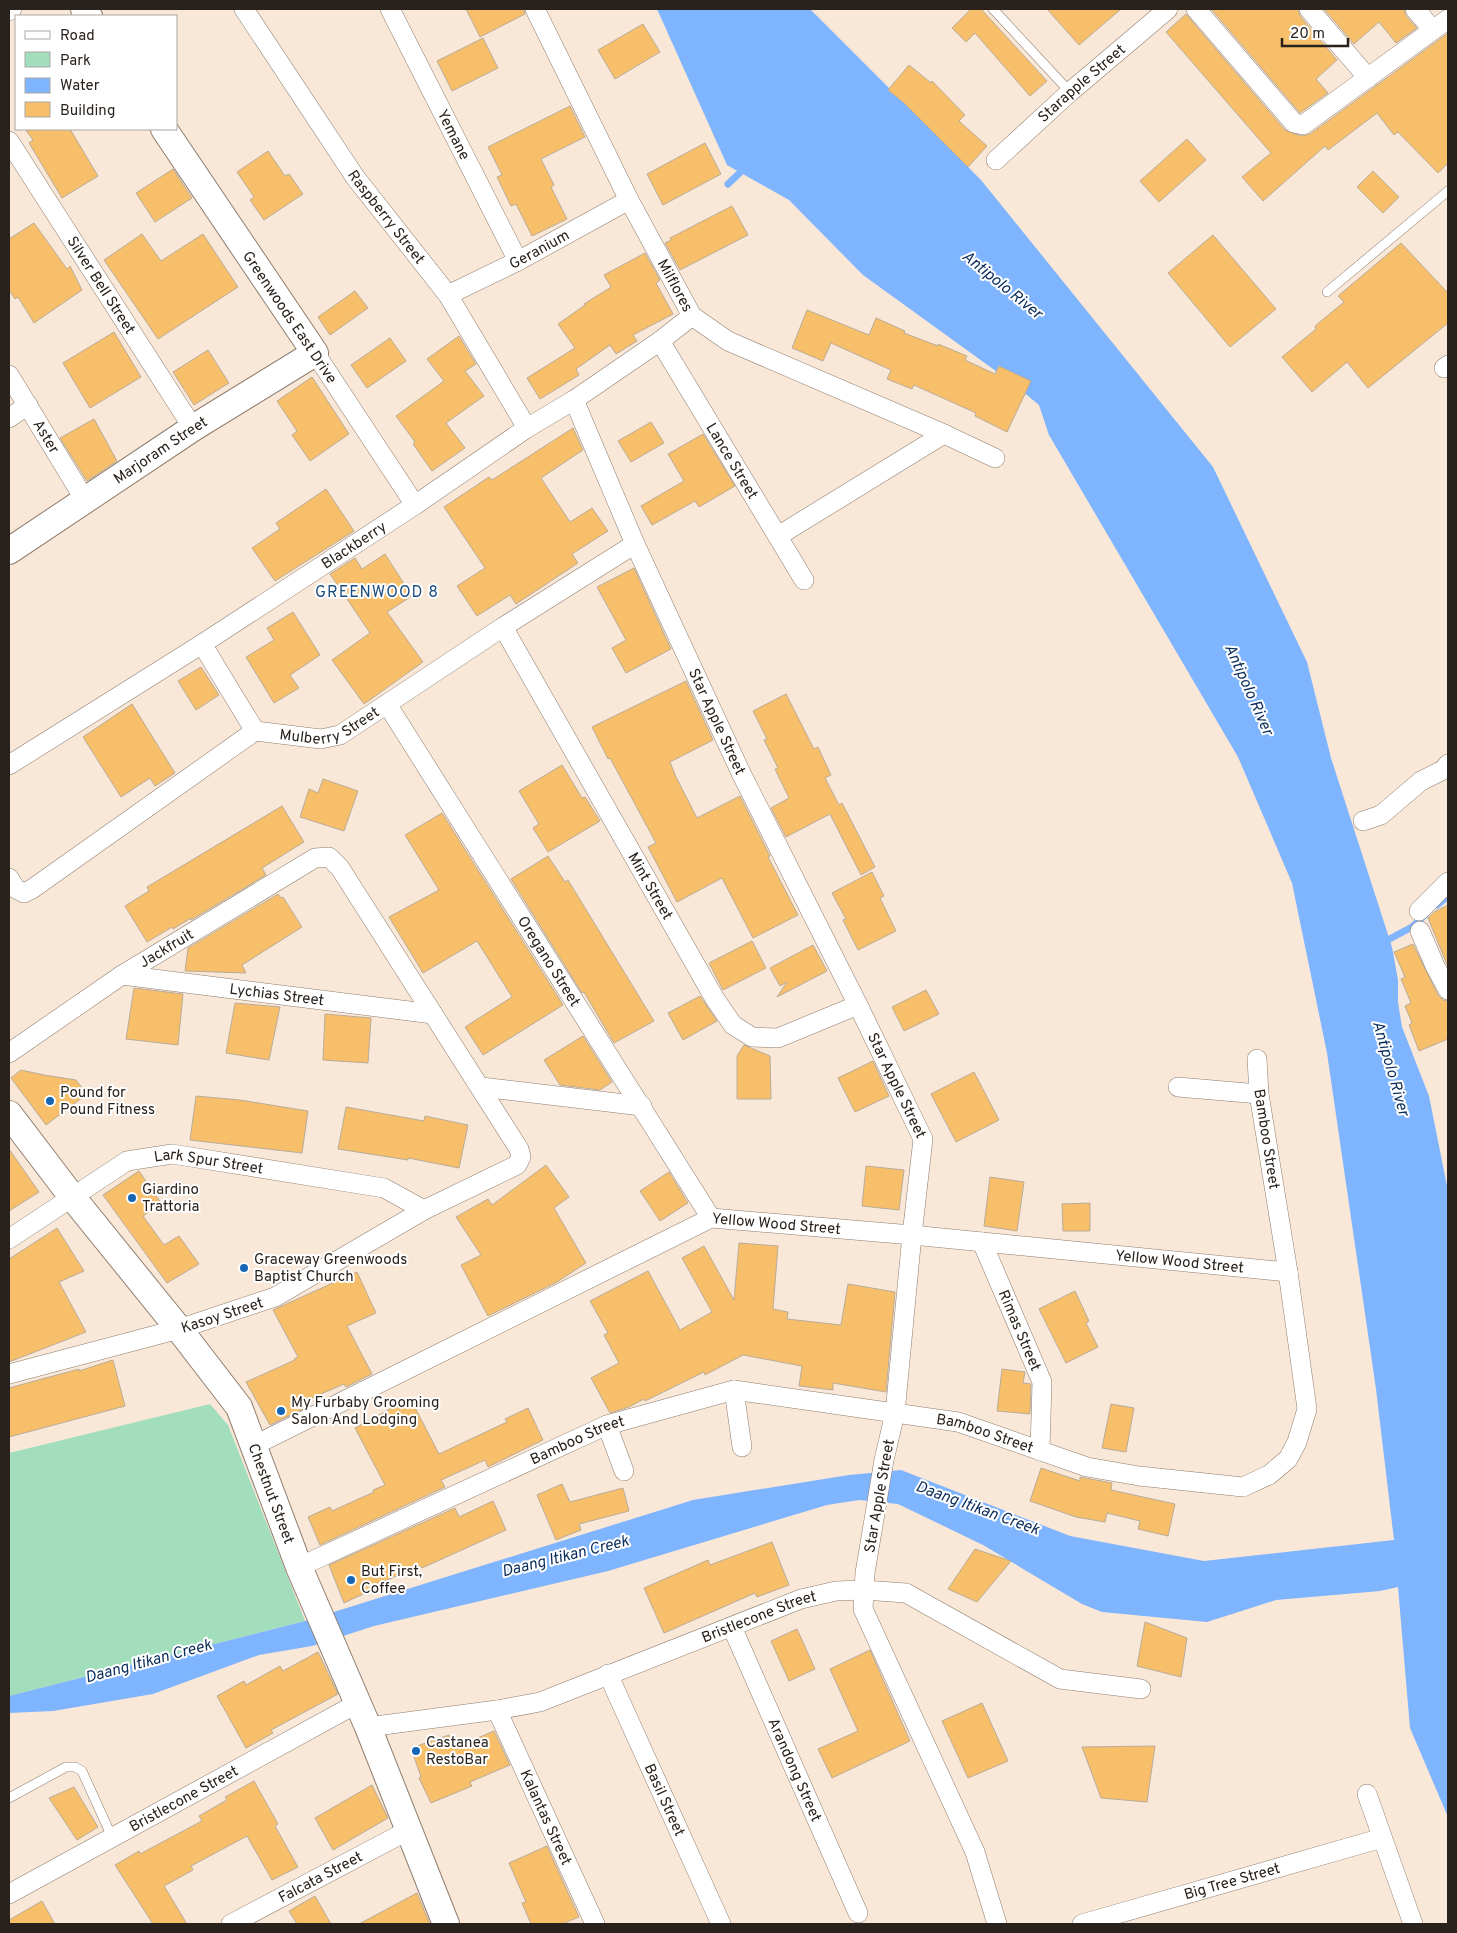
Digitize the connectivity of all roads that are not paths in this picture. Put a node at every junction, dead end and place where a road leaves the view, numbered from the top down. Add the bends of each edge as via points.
1 (12, 9) edge
2 (244, 9) edge
3 (390, 9) edge
4 (535, 9) edge
5 (993, 9) edge
6 (1168, 9) edge
7 (1196, 9) edge
8 (1309, 9) edge
9 (1415, 9) edge
10 (9, 11) edge
11 (1448, 19) edge
12 (1433, 30) junction
13 (1368, 78) junction
14 (1070, 92) junction
15 (165, 130) edge
16 (9, 141) edge
17 (996, 160) dead end
18 (1448, 191) edge
19 (629, 200) junction
20 (518, 261) junction
21 (1327, 292) dead end
22 (448, 294) junction
23 (692, 316) junction
24 (660, 341) junction
25 (315, 353) junction
26 (9, 374) edge
27 (574, 400) junction
28 (28, 405) junction
29 (9, 418) edge
30 (193, 428) junction
31 (527, 428) junction
32 (944, 434) junction
33 (995, 458) dead end
34 (85, 500) junction
35 (415, 506) junction
36 (778, 536) junction
37 (636, 544) junction
38 (9, 551) edge
39 (804, 580) dead end
40 (503, 627) junction
41 (202, 644) junction
42 (387, 704) junction
43 (255, 731) junction
44 (9, 765) edge
45 (1446, 767) edge
46 (1363, 821) dead end
47 (9, 878) edge
48 (1448, 882) edge
49 (1419, 911) dead end
50 (1420, 931) dead end
51 (122, 975) junction
52 (1448, 990) edge
53 (858, 1005) junction
54 (433, 1014) junction
55 (9, 1053) edge
56 (1257, 1059) dead end
57 (481, 1087) junction
58 (1178, 1087) dead end
59 (1259, 1094) junction
60 (642, 1106) junction
61 (9, 1114) edge
62 (73, 1198) junction
63 (424, 1210) junction
64 (711, 1218) junction
65 (912, 1235) junction
66 (9, 1239) edge
67 (982, 1242) junction
68 (1288, 1272) junction
69 (179, 1329) junction
70 (9, 1374) edge
71 (734, 1390) junction
72 (894, 1413) junction
73 (606, 1425) junction
74 (255, 1445) junction
75 (742, 1447) dead end
76 (1040, 1451) junction
77 (624, 1471) dead end
78 (299, 1567) junction
79 (864, 1581) junction
80 (732, 1627) junction
81 (608, 1674) junction
82 (1140, 1688) dead end
83 (358, 1703) junction
84 (498, 1710) junction
85 (368, 1726) junction
86 (1367, 1794) dead end
87 (9, 1798) edge
88 (409, 1830) junction
89 (112, 1837) junction
90 (1382, 1838) junction
91 (9, 1894) edge
92 (858, 1913) dead end
93 (231, 1924) edge
94 (446, 1924) edge
95 (595, 1924) edge
96 (721, 1924) edge
97 (998, 1924) edge
98 (1082, 1924) edge
99 (1413, 1924) edge

1 - 10 street
2 - 22 street, Raspberry Street via 355,177
3 - 20 street, Yemane
4 - 19 street, Milflores
5 - 14 lane
6 - 14 street, Starapple Street
7 - 13 street via 1294,123 1307,124
8 - 13 street
9 - 12 street
11 - 12 street
12 - 13 street
14 - 17 street, Starapple Street
15 - 25 street, Greenwoods East Drive
16 - 30 street, Silver Bell Street
18 - 21 lane
19 - 20 street, Geranium
19 - 23 street, Milflores
20 - 22 street, Geranium
22 - 31 street, Raspberry Street
23 - 24 street, Blackberry
23 - 32 street, Milflores via 728,342
24 - 27 street, Blackberry
24 - 36 street, Lance Street
25 - 30 street, Marjoram Street
25 - 35 street, Greenwoods East Drive
26 - 28 street, Aster
27 - 31 street, Blackberry
27 - 37 street, Star Apple Street
28 - 29 street
28 - 34 street, Aster
30 - 34 street, Marjoram Street
31 - 35 street, Blackberry
32 - 33 street, Milflores
32 - 36 street
34 - 38 street, Marjoram Street
35 - 41 street, Blackberry
36 - 39 street, Lance Street
37 - 40 street, Mulberry Street
37 - 53 street, Star Apple Street via 741,773
40 - 42 street, Mulberry Street
40 - 53 street, Mint Street via 715,999 733,1025 752,1037 778,1038
41 - 43 street
41 - 44 street, Blackberry
42 - 43 street, Mulberry Street via 340,735 321,739
42 - 60 street, Oregano Street
43 - 47 street, Mulberry Street via 32,889 24,893 16,889
45 - 46 street via 1421,781 1381,814
48 - 49 street
50 - 52 street
51 - 54 street, Lychias Street
51 - 54 street, Jackfruit via 315,858 329,857 340,868
51 - 55 street, Jackfruit
53 - 65 street, Star Apple Street via 923,1139
54 - 57 street
56 - 59 street, Bamboo Street
57 - 60 street
57 - 63 street, Kasoy Street via 521,1157 517,1164
58 - 59 street
59 - 68 street, Bamboo Street
60 - 64 street, Oregano Street
61 - 62 street, Chestnut Street
62 - 63 street, Lark Spur Street via 127,1161 172,1154 384,1188
62 - 66 street, Lark Spur Street
62 - 69 street, Chestnut Street
63 - 69 street, Kasoy Street via 275,1297
64 - 65 street, Yellow Wood Street
64 - 74 street, Yellow Wood Street
65 - 67 street, Yellow Wood Street
65 - 72 street, Star Apple Street
67 - 68 street, Yellow Wood Street
67 - 76 street, Rimas Street via 1042,1382
68 - 76 street, Bamboo Street via 1307,1409 1298,1442 1288,1458 1269,1474 1243,1487 1087,1467
69 - 70 street, Kasoy Street
69 - 74 street, Chestnut Street via 239,1406
71 - 72 street, Bamboo Street
71 - 73 street, Bamboo Street
71 - 75 street
72 - 76 street, Bamboo Street via 958,1422
72 - 79 street, Star Apple Street
73 - 77 street
73 - 78 street, Bamboo Street
74 - 78 street, Chestnut Street
78 - 83 street, Chestnut Street
79 - 80 street, Bristlecone Street via 836,1592 801,1599
79 - 82 street, Bristlecone Street via 906,1593 1060,1679
79 - 97 street, Star Apple Street via 862,1609 974,1852
80 - 81 street, Bristlecone Street
80 - 92 street, Arandong Street
81 - 84 street, Bristlecone Street via 540,1702
81 - 96 street, Basil Street
83 - 85 street, Chestnut Street
83 - 89 street, Bristlecone Street
84 - 85 street, Bristlecone Street
84 - 95 street, Kalantas Street
85 - 88 street, Chestnut Street
86 - 90 street
87 - 89 lane via 66,1767 74,1767 82,1771
88 - 93 street, Falcata Street
88 - 94 street, Chestnut Street
89 - 91 street, Bristlecone Street
90 - 98 street, Big Tree Street
90 - 99 street

